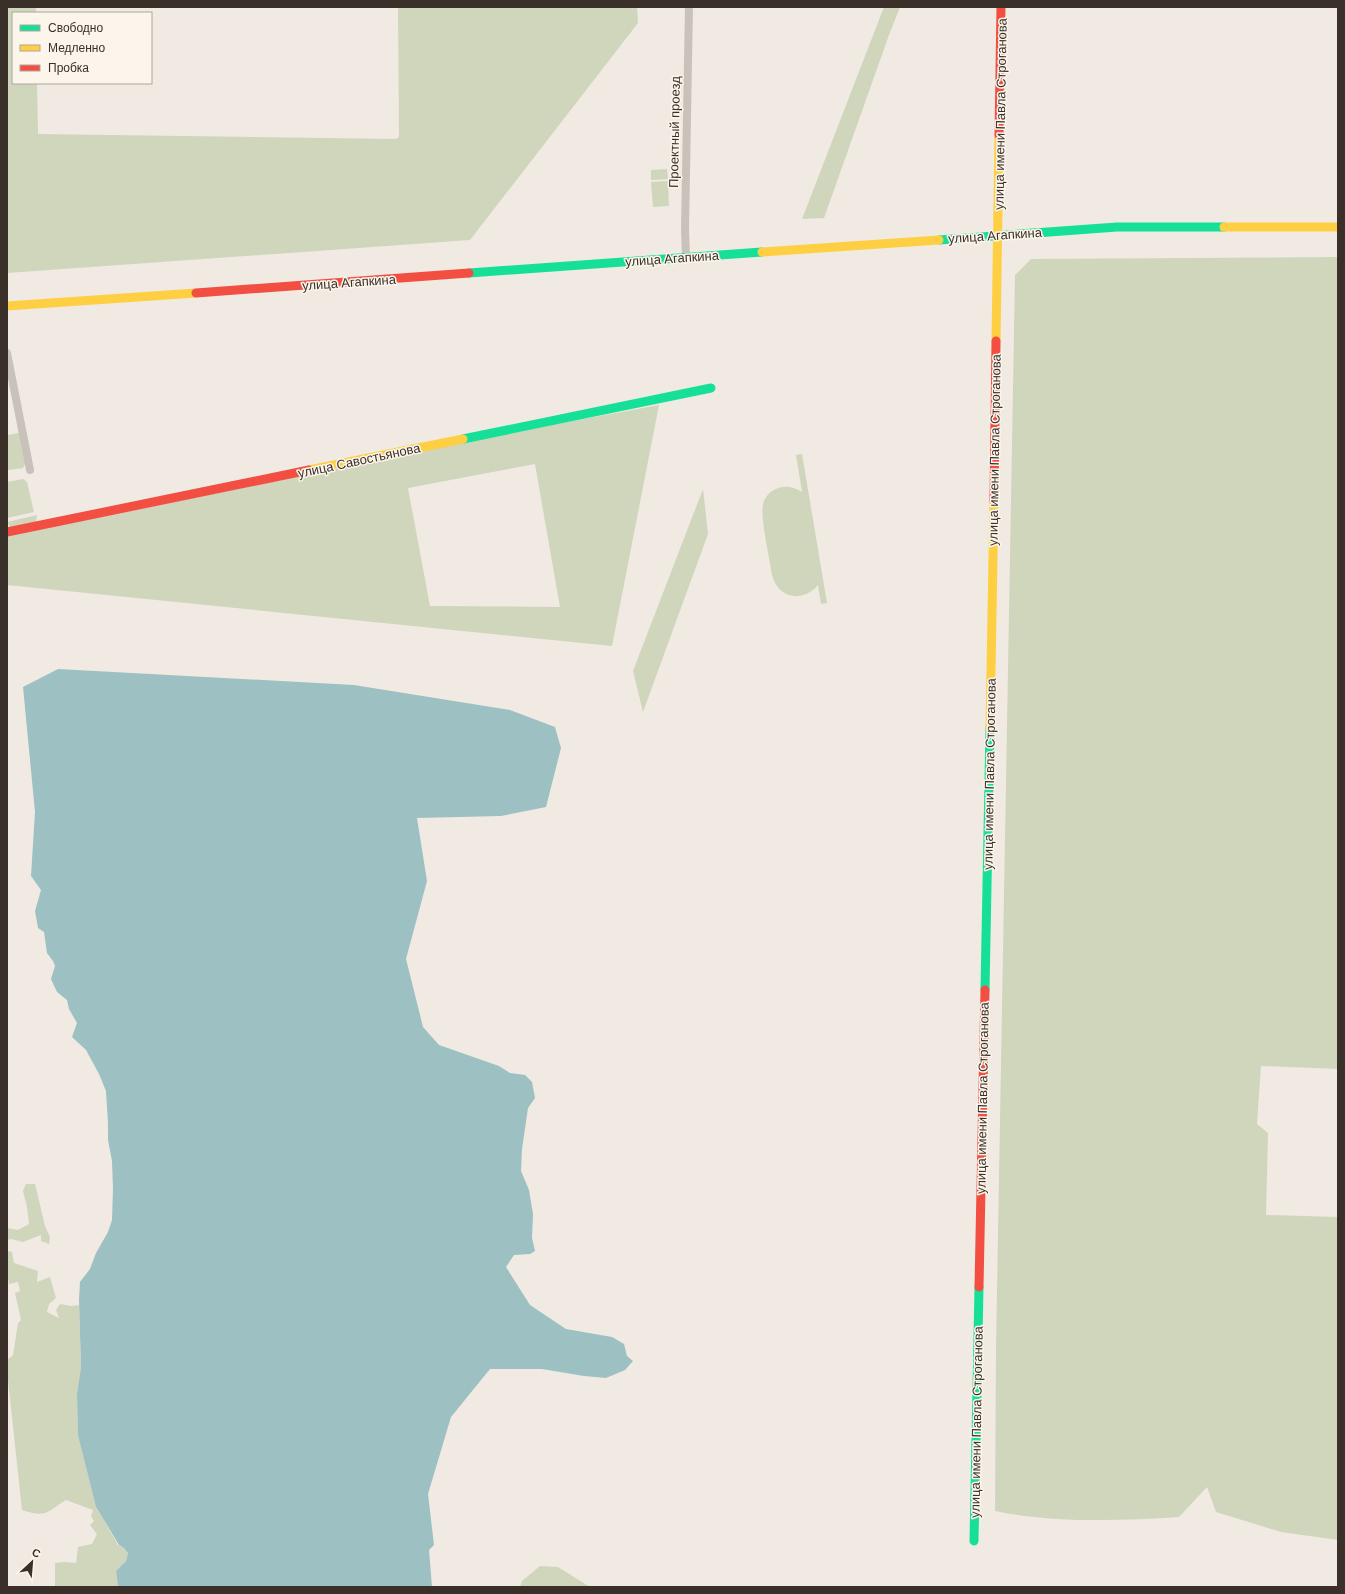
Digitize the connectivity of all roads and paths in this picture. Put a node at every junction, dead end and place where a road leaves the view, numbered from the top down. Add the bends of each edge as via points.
1 (688, 7) edge
2 (1001, 7) edge
3 (1338, 227) edge
4 (998, 234) junction
5 (686, 258) junction
6 (7, 306) edge
7 (7, 354) edge
8 (711, 388) dead end
9 (30, 470) dead end
10 (7, 532) edge
11 (974, 1541) dead end

1 - 5 street, Проектный проезд
2 - 4 street, улица имени Павла Строганова
3 - 4 street, улица Агапкина via 1117,227
4 - 5 street, улица Агапкина
4 - 11 street, улица имени Павла Строганова
5 - 6 street, улица Агапкина
7 - 9 street
8 - 10 street, улица Савостьянова

